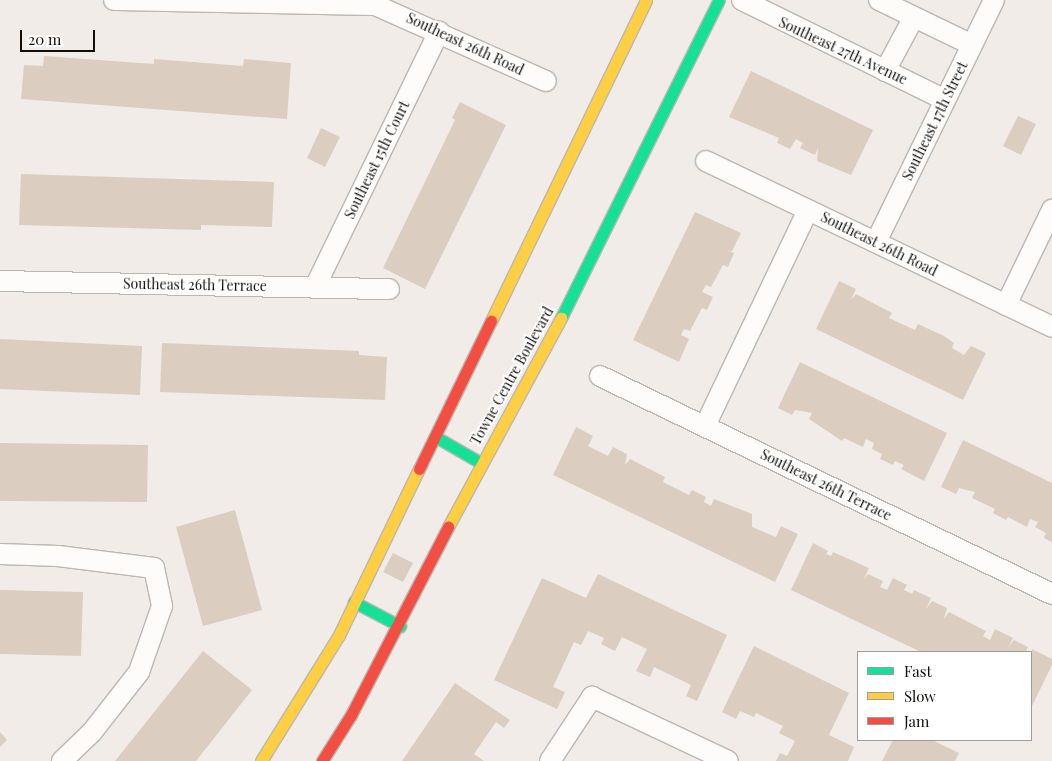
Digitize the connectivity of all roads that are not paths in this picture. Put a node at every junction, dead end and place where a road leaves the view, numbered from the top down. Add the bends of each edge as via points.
1 (114, 0) edge
2 (646, 0) edge
3 (719, 0) edge
4 (742, 0) edge
5 (879, 0) edge
6 (994, 0) edge
7 (246, 1) edge
8 (914, 17) junction
9 (439, 32) junction
10 (972, 45) junction
11 (885, 71) junction
12 (546, 81) dead end
13 (945, 100) junction
14 (706, 161) dead end
15 (808, 210) junction
16 (1052, 210) edge
17 (876, 242) junction
18 (0, 281) edge
19 (315, 287) junction
20 (389, 289) dead end
21 (1006, 305) junction
22 (1052, 327) edge
23 (600, 376) dead end
24 (705, 426) junction
25 (436, 436) junction
26 (481, 463) junction
27 (0, 554) edge
28 (1052, 594) edge
29 (354, 602) junction
30 (400, 626) junction
31 (62, 761) edge
32 (261, 761) edge
33 (322, 761) edge
34 (550, 761) edge
35 (728, 761) edge

1 - 7 street, Southeast 26th Road
2 - 25 street
3 - 26 street, Towne Centre Boulevard via 585,275
4 - 11 street, Southeast 27th Avenue
5 - 8 street
6 - 10 street, Southeast 17th Street
7 - 9 street, Southeast 26th Road via 375,5
8 - 10 street
8 - 11 street
9 - 12 street, Southeast 26th Road
9 - 19 street, Southeast 15th Court
10 - 13 street, Southeast 17th Street
11 - 13 street, Southeast 27th Avenue
13 - 17 street, Southeast 17th Street
14 - 15 street, Southeast 26th Road
15 - 17 street, Southeast 26th Road
15 - 24 street
16 - 21 street
17 - 21 street, Southeast 26th Road
18 - 19 street, Southeast 26th Terrace
19 - 20 street, Southeast 26th Terrace
21 - 22 street, Southeast 26th Road
23 - 24 street, Southeast 26th Terrace
24 - 28 street, Southeast 26th Terrace
25 - 26 street
25 - 29 street
26 - 30 street, Towne Centre Boulevard
27 - 31 street via 58,556 154,568 162,606 139,672 92,732
29 - 30 street
29 - 32 street via 316,675
30 - 33 street, Towne Centre Boulevard via 351,716
34 - 35 street via 592,697

